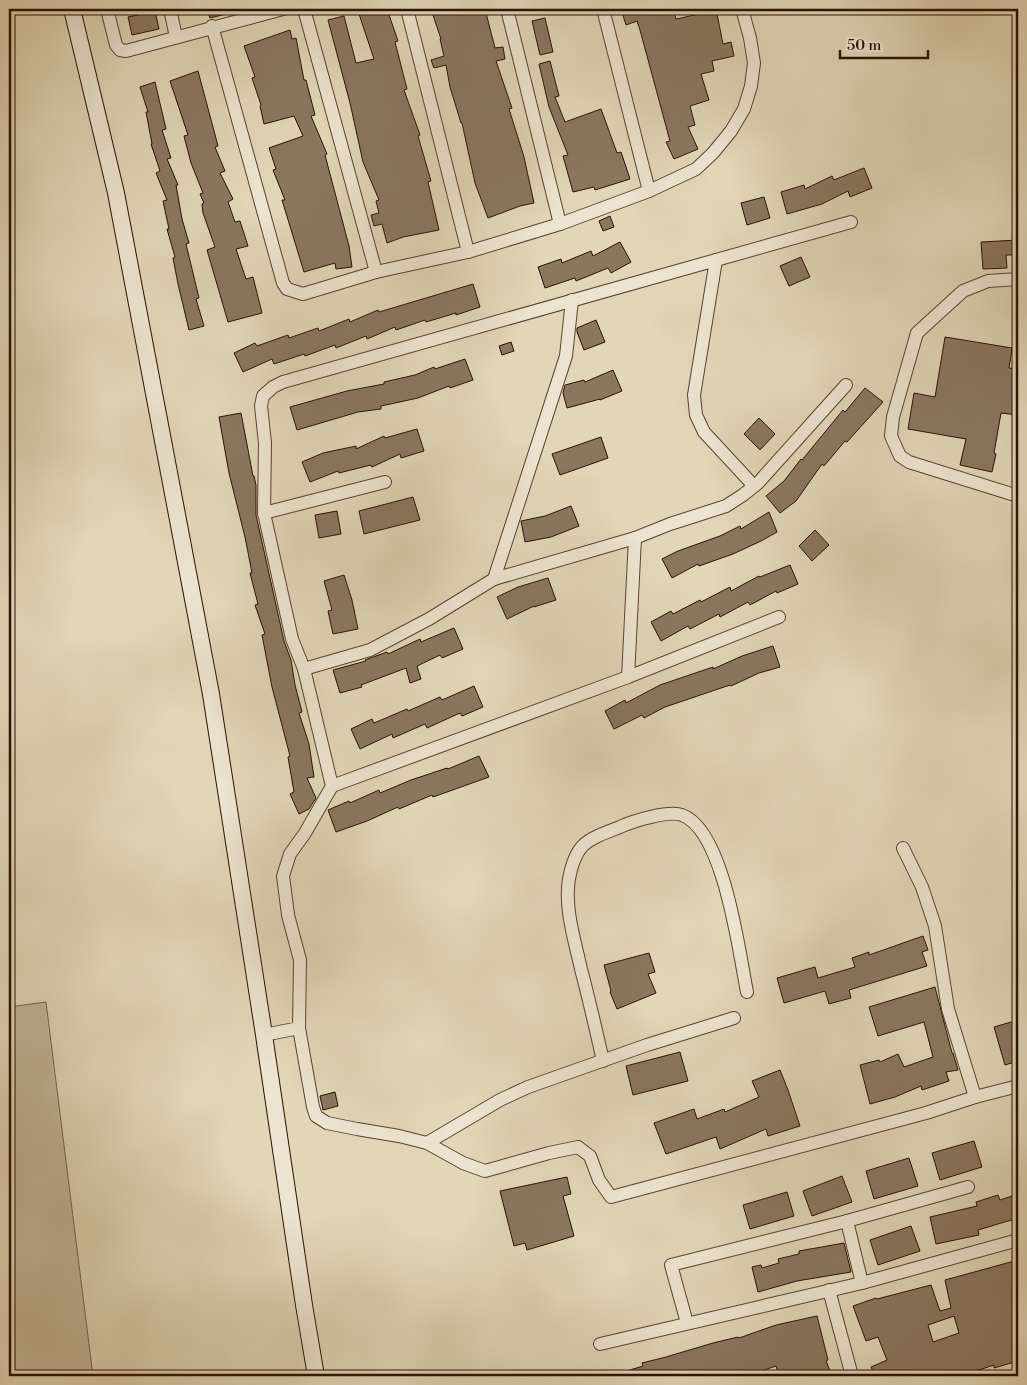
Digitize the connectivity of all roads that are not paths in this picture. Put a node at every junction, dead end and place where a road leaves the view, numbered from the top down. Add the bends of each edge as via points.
1 (72, 9) edge
2 (107, 9) edge
3 (170, 9) edge
4 (283, 9) edge
5 (304, 9) edge
6 (407, 9) edge
7 (507, 9) edge
8 (603, 9) edge
9 (742, 9) edge
10 (212, 26) junction
11 (176, 37) junction
12 (649, 191) junction
13 (851, 222) dead end
14 (560, 224) junction
15 (468, 252) junction
16 (716, 260) junction
17 (376, 272) junction
18 (1018, 279) edge
19 (572, 300) junction
20 (846, 385) dead end
21 (385, 482) dead end
22 (754, 486) junction
23 (1018, 496) edge
24 (264, 512) junction
25 (635, 538) junction
26 (494, 579) junction
27 (779, 617) dead end
28 (304, 669) junction
29 (628, 677) junction
30 (332, 786) junction
31 (903, 848) dead end
32 (747, 992) dead end
33 (734, 1018) dead end
34 (299, 1028) junction
35 (264, 1035) junction
36 (603, 1061) junction
37 (1018, 1086) edge
38 (974, 1097) junction
39 (427, 1143) junction
40 (968, 1187) dead end
41 (847, 1221) junction
42 (1018, 1240) edge
43 (862, 1283) junction
44 (829, 1290) junction
45 (687, 1323) junction
46 (600, 1344) dead end
47 (316, 1376) edge
48 (852, 1376) edge

1 - 35 main road via 116,193 153,383 211,694
2 - 11 street via 120,50
3 - 11 street
4 - 10 street
5 - 17 street
6 - 15 street
7 - 14 street
8 - 12 street
9 - 12 street via 754,63 744,109 714,153 696,170
10 - 11 street
10 - 17 street via 287,289 303,294
12 - 14 street
13 - 16 street
14 - 15 street
15 - 17 street
16 - 19 street
16 - 22 street via 694,395 696,415 704,432
18 - 23 street via 988,281 963,290 917,332 893,417 891,436 900,456 908,462
19 - 24 street via 273,387 263,396 261,406 265,443
19 - 26 street via 566,356
20 - 22 street
21 - 24 street
22 - 25 street via 726,506
24 - 28 street via 292,639
25 - 26 street
25 - 29 street
26 - 28 street via 370,650
27 - 29 street
28 - 30 street
29 - 30 street
30 - 34 street via 290,854 284,876 288,915 300,960
31 - 38 street via 922,887 935,926 948,1009
32 - 36 street via 720,868 696,824 682,815 666,814 623,825 589,839 576,853 569,881 569,907
33 - 36 street
34 - 35 street
34 - 39 street via 316,1116 327,1123
35 - 47 main road
36 - 39 street via 500,1100
37 - 38 street
38 - 39 street via 926,1113 611,1197 599,1180 590,1156 578,1147 549,1152 485,1172
40 - 41 street
41 - 43 street
41 - 45 street via 672,1265
42 - 43 street
43 - 44 street
44 - 45 street
44 - 48 street
45 - 46 street

